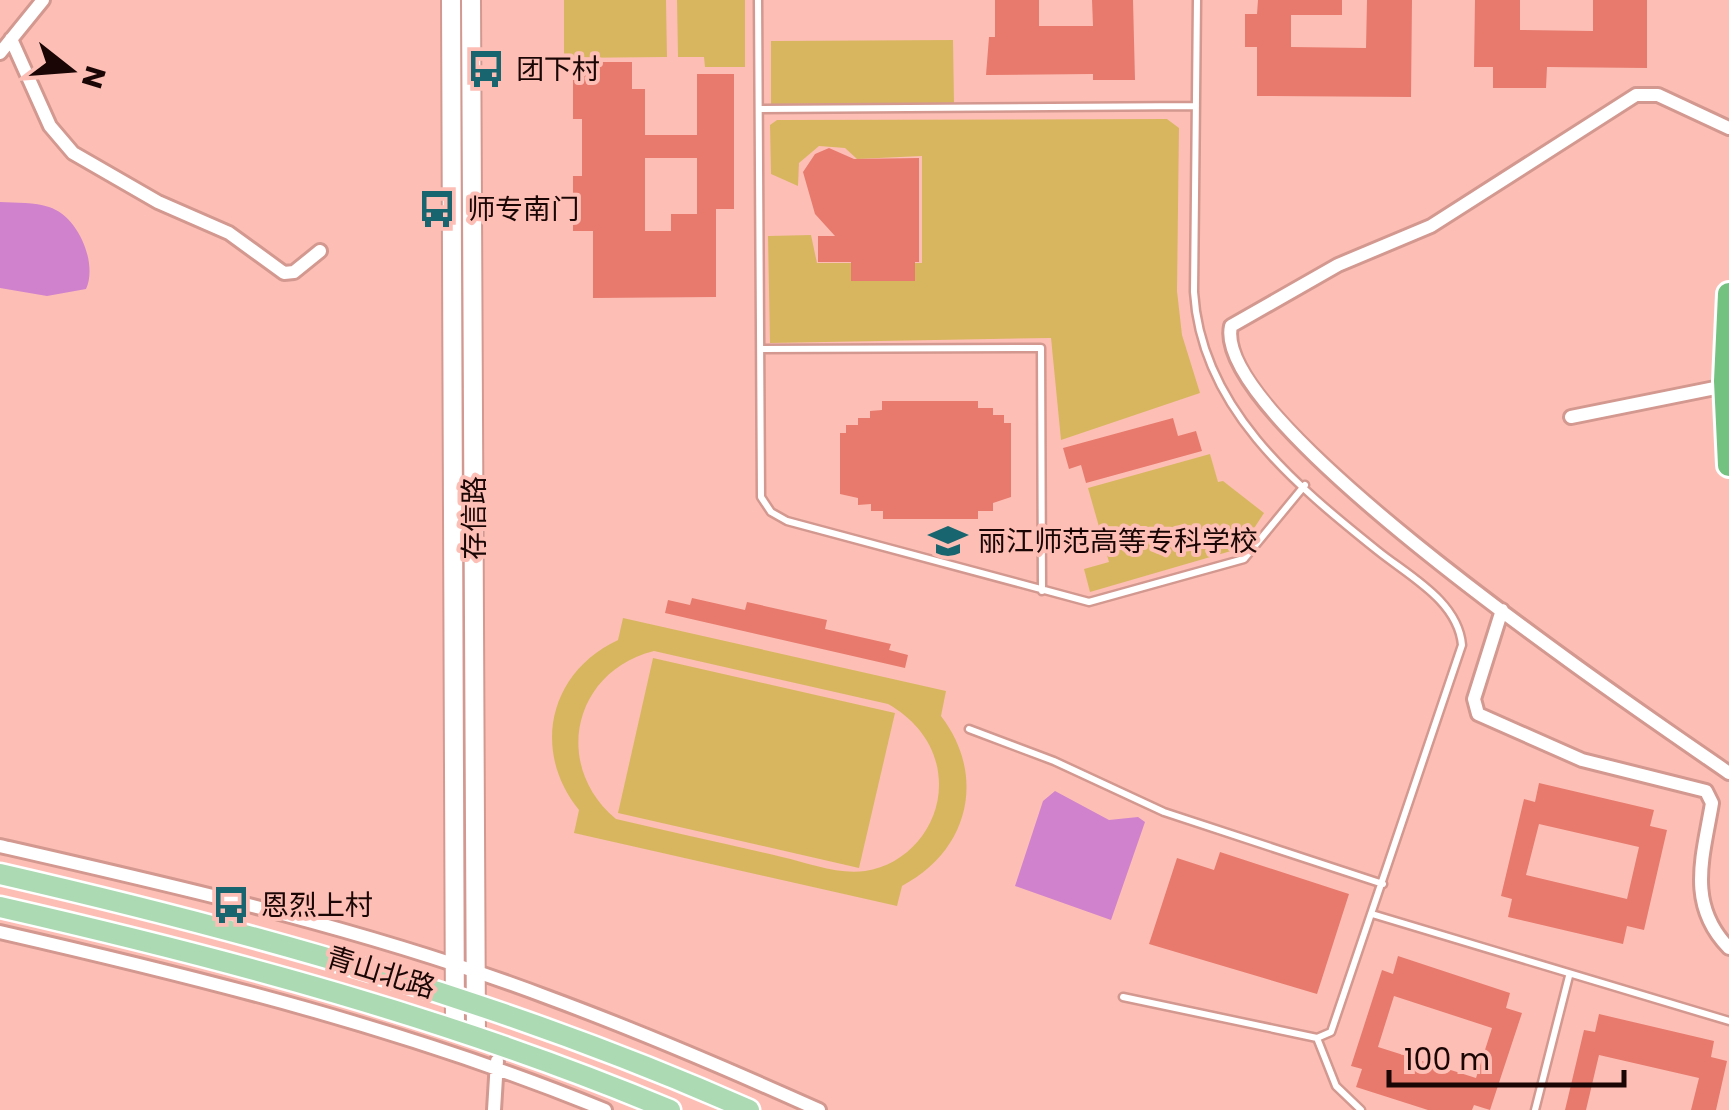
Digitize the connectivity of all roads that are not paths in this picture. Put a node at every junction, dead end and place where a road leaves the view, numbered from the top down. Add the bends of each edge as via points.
1 (43, 0) edge
2 (450, 0) edge
3 (472, 0) edge
4 (758, 0) edge
5 (1197, 0) edge
6 (11, 39) junction
7 (0, 53) edge
8 (1196, 106) junction
9 (759, 109) junction
10 (1729, 128) edge
11 (320, 251) dead end
12 (1729, 294) edge
13 (760, 349) junction
14 (1725, 386) junction
15 (1570, 418) dead end
16 (1729, 465) edge
17 (1305, 485) junction
18 (1042, 592) junction
19 (1502, 610) junction
20 (969, 730) dead end
21 (1729, 774) edge
22 (0, 846) edge
23 (0, 874) edge
24 (1383, 884) junction
25 (0, 907) edge
26 (1372, 914) junction
27 (0, 932) edge
28 (1729, 948) edge
29 (454, 966) junction
30 (476, 973) junction
31 (1569, 976) junction
32 (454, 996) junction
33 (1123, 998) dead end
34 (476, 1002) junction
35 (1729, 1020) edge
36 (454, 1029) junction
37 (476, 1036) junction
38 (1316, 1038) junction
39 (498, 1044) junction
40 (496, 1068) junction
41 (494, 1110) edge
42 (605, 1110) edge
43 (670, 1110) edge
44 (749, 1110) edge
45 (820, 1110) edge
46 (1361, 1110) edge
47 (1535, 1110) edge

1 - 6 street
2 - 29 street, 存信路
3 - 30 street, 存信路
4 - 9 lane
5 - 8 lane
6 - 7 street
6 - 11 street via 50,126 84,160 229,233 284,273
8 - 9 lane
8 - 17 lane via 1194,292 1203,350 1238,419
9 - 13 lane
10 - 19 street via 1658,94 1636,95 1431,226 1338,265 1231,326 1228,336 1249,381 1286,430 1422,552
12 - 14 highway
13 - 18 lane via 761,497 771,512
13 - 18 lane via 1042,348
14 - 15 street
14 - 16 highway
17 - 18 lane via 1244,558 1098,602
17 - 24 lane via 1444,605 1461,635
19 - 21 street
19 - 28 street via 1474,700 1478,714 1582,760 1706,791 1712,803 1699,888 1711,927
20 - 24 lane via 1164,812
22 - 29 street via 247,906
23 - 32 main road, 青山北路 via 235,930
24 - 26 lane
25 - 36 main road, 青山北路 via 226,960
26 - 31 lane
26 - 38 lane via 1334,1027
27 - 40 street via 226,986
29 - 30 street
29 - 32 street, 存信路
30 - 34 street, 存信路
30 - 45 street
31 - 35 lane
31 - 47 lane
32 - 34 main road, 青山北路
32 - 36 street, 存信路
33 - 38 lane
34 - 37 street, 存信路
34 - 44 main road, 青山北路
36 - 37 main road, 青山北路
37 - 39 main road, 青山北路
38 - 46 lane via 1336,1086
39 - 40 street
39 - 43 main road, 青山北路
40 - 41 street
40 - 42 street

